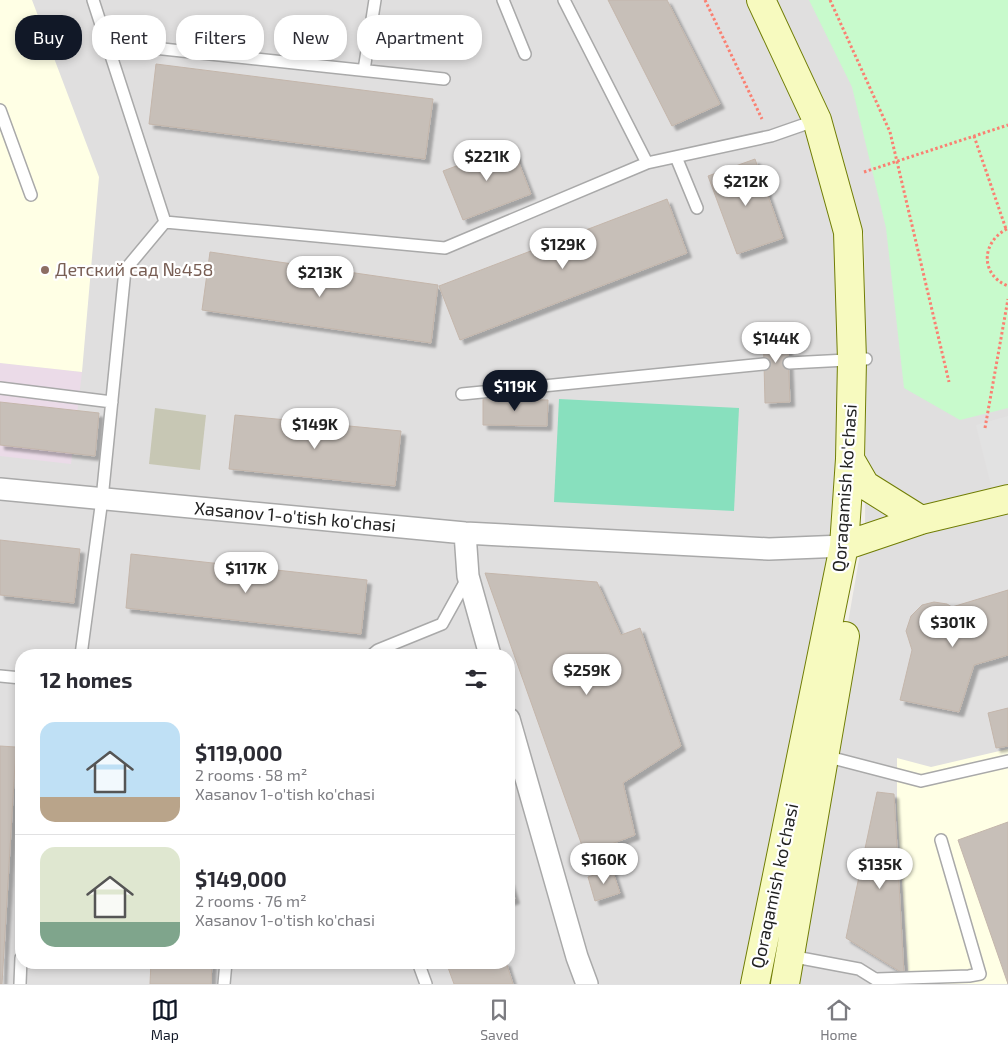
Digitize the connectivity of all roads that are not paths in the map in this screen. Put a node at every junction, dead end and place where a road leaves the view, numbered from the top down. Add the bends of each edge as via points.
1 (93, 0) edge
2 (375, 0) edge
3 (503, 0) edge
4 (564, 0) edge
5 (761, 0) edge
6 (778, 0) edge
7 (98, 15) edge
8 (166, 48) edge
9 (525, 54) dead end
10 (113, 60) edge
11 (364, 70) junction
12 (444, 79) dead end
13 (0, 110) edge
14 (823, 118) junction
15 (676, 157) junction
16 (647, 163) junction
17 (31, 195) dead end
18 (697, 208) dead end
19 (165, 222) junction
20 (859, 359) junction
21 (789, 363) dead end
22 (764, 364) dead end
23 (0, 388) edge
24 (462, 394) dead end
25 (112, 402) junction
26 (850, 459) junction
27 (865, 485) junction
28 (0, 489) edge
29 (102, 499) junction
30 (1008, 499) edge
31 (921, 520) junction
32 (465, 533) junction
33 (853, 544) junction
34 (468, 576) junction
35 (82, 649) edge
36 (380, 649) edge
37 (488, 649) edge
38 (0, 676) edge
39 (15, 677) edge
40 (515, 740) edge
41 (825, 756) junction
42 (1008, 761) edge
43 (940, 840) dead end
44 (790, 956) junction
45 (21, 969) edge
46 (225, 969) edge
47 (421, 969) edge
48 (753, 977) edge
49 (880, 982) edge
50 (20, 984) edge
51 (224, 984) edge
52 (426, 984) edge
53 (586, 984) edge
54 (785, 984) edge

1 - 7 lane
2 - 11 lane
3 - 9 lane
4 - 16 lane
5 - 14 main road, Qoraqamish ko'chasi
6 - 14 main road, Qoraqamish ko'chasi
8 - 11 lane
10 - 19 lane
11 - 12 lane
13 - 17 lane
14 - 15 lane via 771,136
14 - 20 main road, Qoraqamish ko'chasi via 864,228
15 - 16 lane
15 - 18 lane
16 - 19 lane via 445,248
19 - 25 lane via 125,270
20 - 21 lane
20 - 26 main road, Qoraqamish ko'chasi
20 - 27 main road, Qoraqamish ko'chasi
22 - 24 lane
23 - 25 lane
25 - 29 lane
26 - 27 main road
26 - 33 main road, Qoraqamish ko'chasi
27 - 31 main road
27 - 33 main road, Qoraqamish ko'chasi
28 - 29 street, Xasanov 1-o'tish ko'chasi
29 - 32 street, Xasanov 1-o'tish ko'chasi
29 - 35 lane
30 - 31 main road
31 - 33 main road
32 - 33 street, Xasanov 1-o'tish ko'chasi via 769,549
32 - 34 street
33 - 41 main road, Qoraqamish ko'chasi
33 - 48 main road, Qoraqamish ko'chasi
34 - 36 lane via 442,624
34 - 37 street
38 - 39 lane
40 - 53 street
41 - 42 lane via 921,781
41 - 44 main road, Qoraqamish ko'chasi
43 - 49 lane via 980,974
44 - 49 lane via 859,969
44 - 54 main road, Qoraqamish ko'chasi
45 - 50 lane
46 - 51 lane
47 - 52 lane

